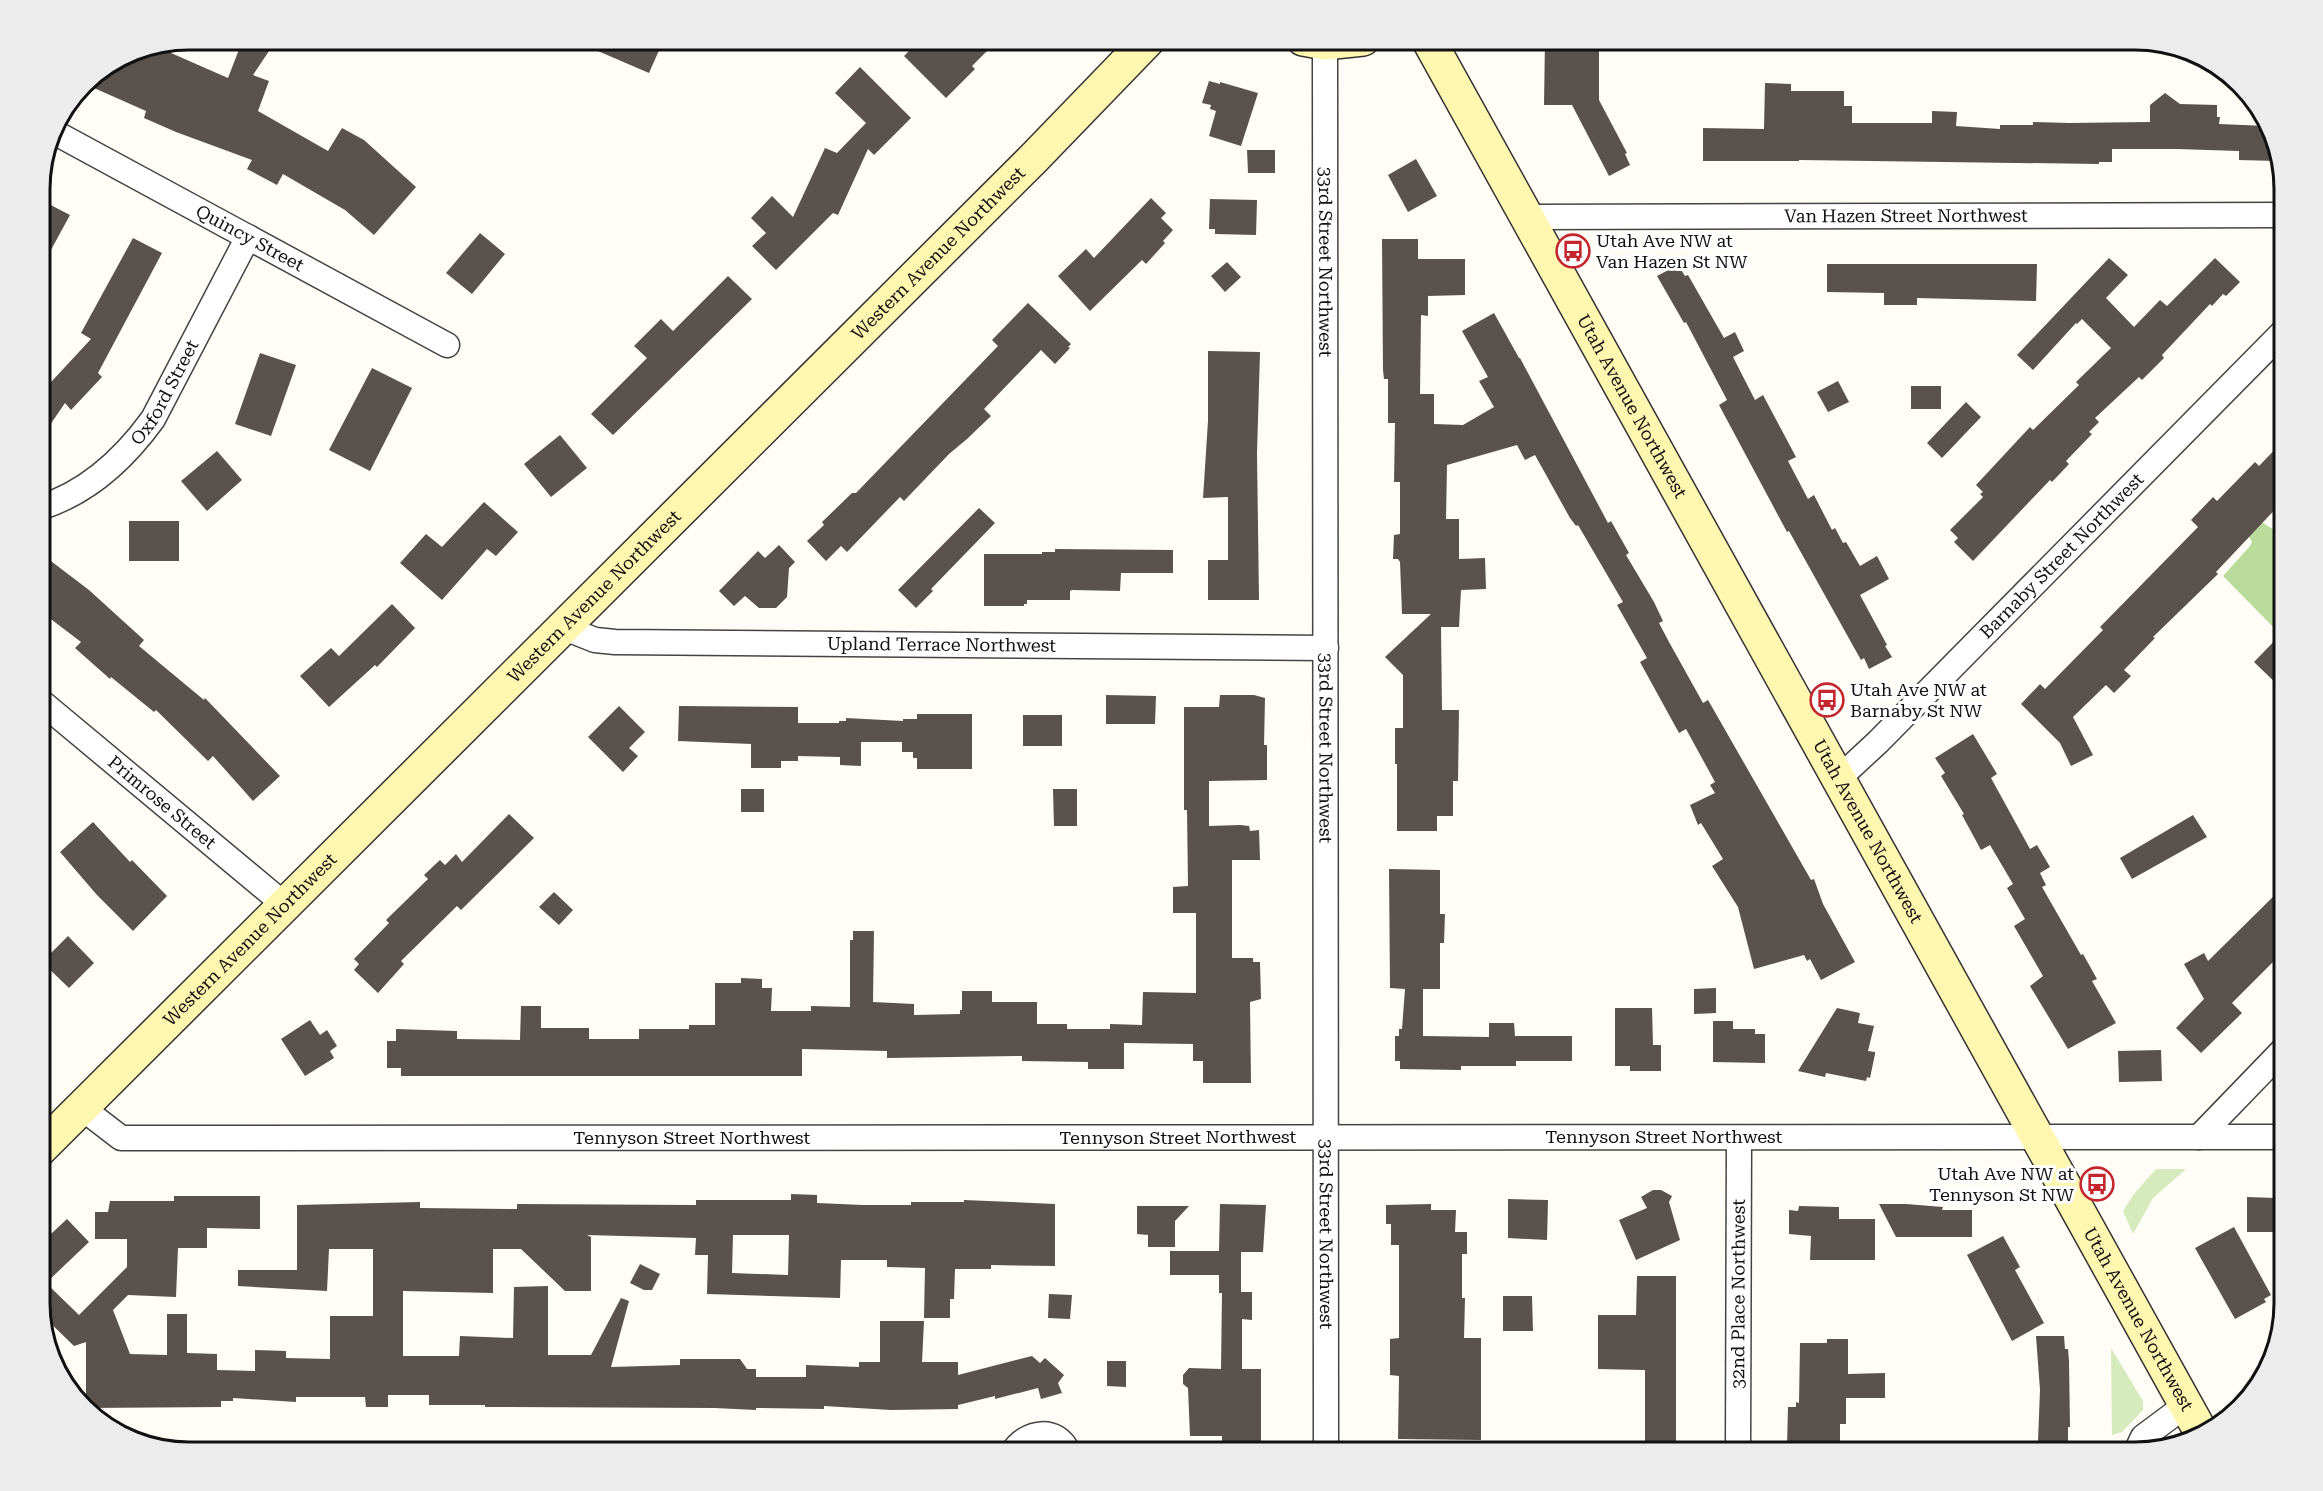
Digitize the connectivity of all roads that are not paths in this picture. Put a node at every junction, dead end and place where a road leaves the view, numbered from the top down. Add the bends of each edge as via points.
1 (1138, 50) edge
2 (1314, 50) edge
3 (1434, 50) edge
4 (60, 135) edge
5 (2274, 215) edge
6 (1528, 217) junction
7 (248, 237) junction
8 (2274, 341) edge
9 (447, 345) dead end
10 (50, 504) edge
11 (562, 627) junction
12 (1326, 648) junction
13 (50, 709) edge
14 (1838, 779) junction
15 (285, 905) junction
16 (2274, 1059) edge
17 (82, 1108) junction
18 (1326, 1137) junction
19 (1738, 1137) junction
20 (2037, 1137) junction
21 (2199, 1137) junction
22 (2274, 1137) edge
23 (50, 1139) edge
24 (2186, 1405) junction
25 (2198, 1426) edge
26 (2141, 1441) edge
27 (1021, 1442) edge
28 (1061, 1442) edge
29 (1326, 1442) edge
30 (1738, 1442) edge

1 - 11 street, Western Avenue Northwest
2 - 12 street, 33rd Street Northwest
3 - 6 street, Utah Avenue Northwest
4 - 7 street, Quincy Street
5 - 6 street, Van Hazen Street Northwest
6 - 14 street, Utah Avenue Northwest
7 - 9 street, Quincy Street
7 - 10 street, Oxford Street via 153,419 112,467 90,484
8 - 14 street, Barnaby Street Northwest
11 - 12 street, Upland Terrace Northwest via 595,640 615,642
11 - 15 street, Western Avenue Northwest
12 - 18 street, 33rd Street Northwest
13 - 15 street, Primrose Street
14 - 20 street, Utah Avenue Northwest
15 - 17 street, Western Avenue Northwest
16 - 21 street
17 - 18 street, Tennyson Street Northwest via 121,1138
17 - 23 street, Western Avenue Northwest
18 - 19 street, Tennyson Street Northwest
18 - 29 street, 33rd Street Northwest
19 - 20 street, Tennyson Street Northwest
19 - 30 street, 32nd Place Northwest
20 - 21 street, Tennyson Street Northwest
20 - 24 street, Utah Avenue Northwest
21 - 22 street, Tennyson Street Northwest
24 - 25 street, Utah Avenue Northwest
24 - 26 street
27 - 28 street via 1042,1434

